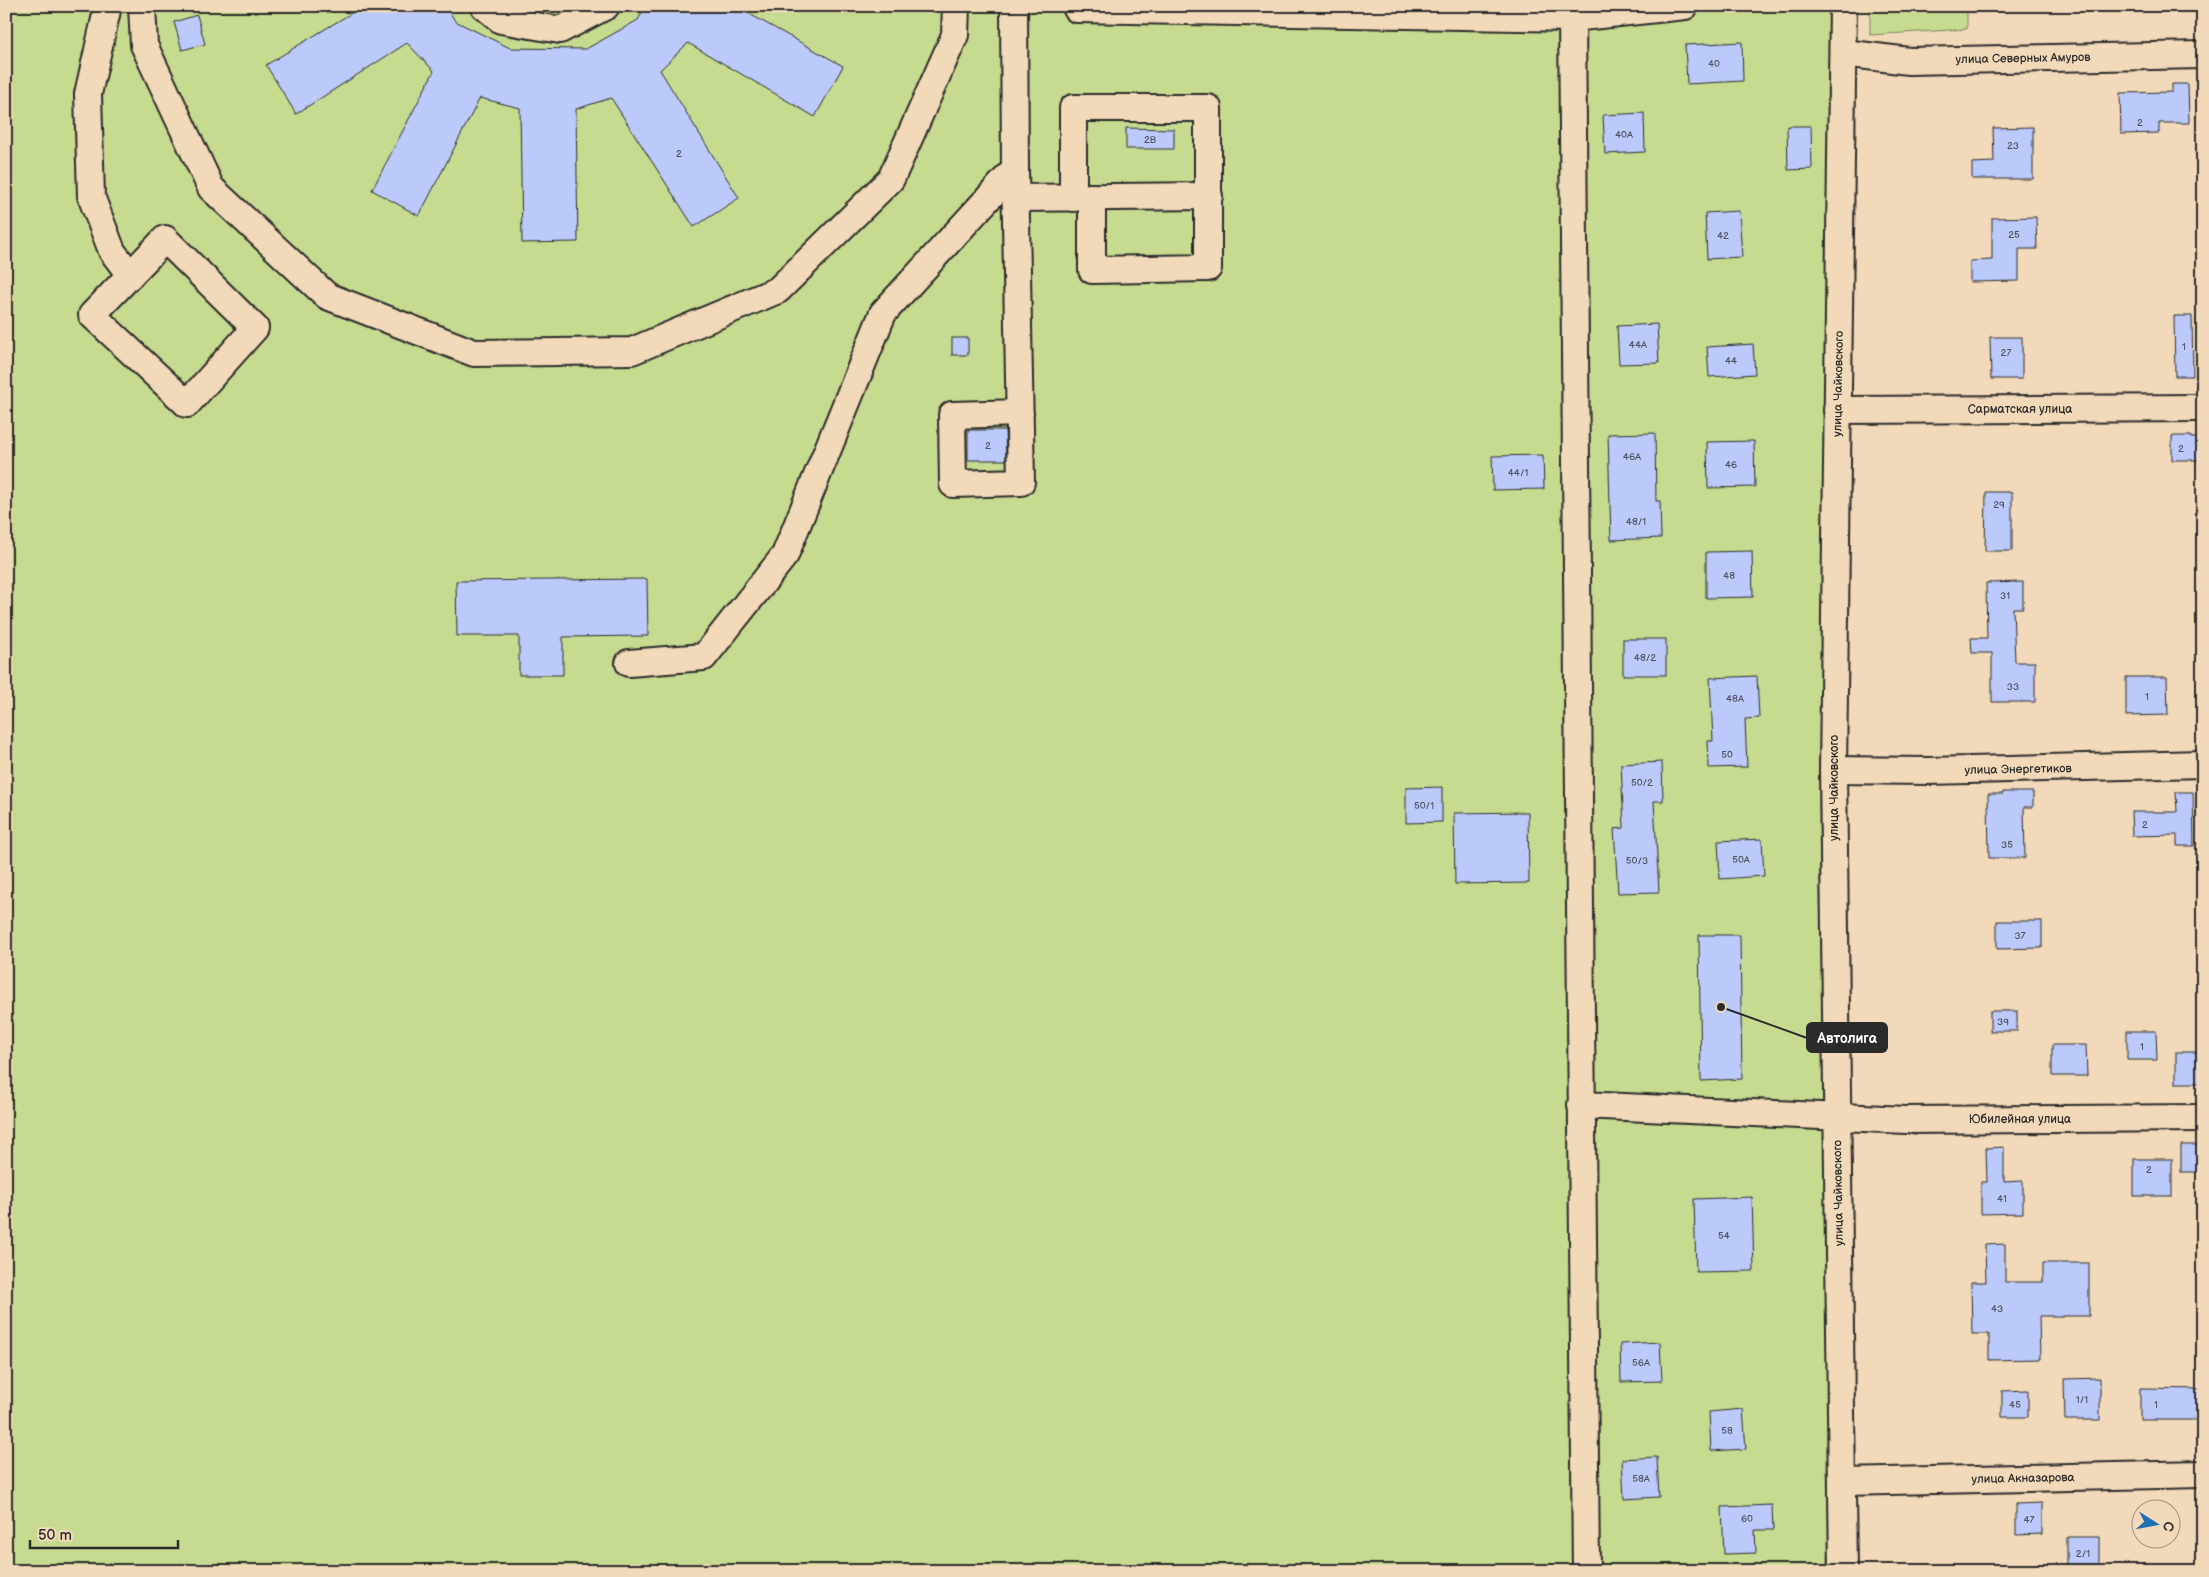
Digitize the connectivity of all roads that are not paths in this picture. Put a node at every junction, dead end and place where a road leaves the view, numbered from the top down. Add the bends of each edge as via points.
1 (108, 6) edge
2 (142, 6) edge
3 (484, 6) edge
4 (606, 6) edge
5 (956, 6) edge
6 (1014, 6) edge
7 (1685, 6) edge
8 (1842, 6) edge
9 (1077, 9) dead end
10 (1572, 18) junction
11 (1843, 53) junction
12 (2203, 55) edge
13 (1015, 170) junction
14 (1209, 196) junction
15 (1082, 197) junction
16 (1017, 198) junction
17 (130, 275) junction
18 (2203, 408) edge
19 (1837, 410) junction
20 (1020, 413) dead end
21 (629, 663) dead end
22 (2203, 764) edge
23 (1833, 770) junction
24 (1582, 1105) junction
25 (1837, 1116) junction
26 (2203, 1118) edge
27 (2203, 1474) edge
28 (1843, 1482) junction
29 (1586, 1571) edge
30 (1843, 1571) edge

1 - 17 street via 88,94 92,196 112,251
2 - 5 street via 144,45 211,188 327,296 474,353 632,351 778,290 891,180 955,34
3 - 4 street via 501,20 560,30
6 - 13 street
7 - 10 street
8 - 11 street, улица Чайковского
9 - 10 street
10 - 24 street
11 - 12 street, улица Северных Амуров via 1909,61
11 - 19 street, улица Чайковского
13 - 16 street
13 - 21 street via 883,313 779,563 704,657
14 - 15 street
14 - 15 street via 1208,268 1092,270
14 - 15 street via 1208,108 1073,108
15 - 16 street
16 - 20 street
17 - 17 street via 165,239 255,328 187,404 92,315
18 - 19 street, Сарматская улица
19 - 23 street, улица Чайковского
22 - 23 street, улица Энергетиков via 1937,771
23 - 25 street, улица Чайковского
24 - 25 street, Юбилейная улица
24 - 29 street
25 - 26 street, Юбилейная улица via 1906,1120
25 - 28 street, улица Чайковского
27 - 28 street, улица Акназарова
28 - 30 street, улица Чайковского

